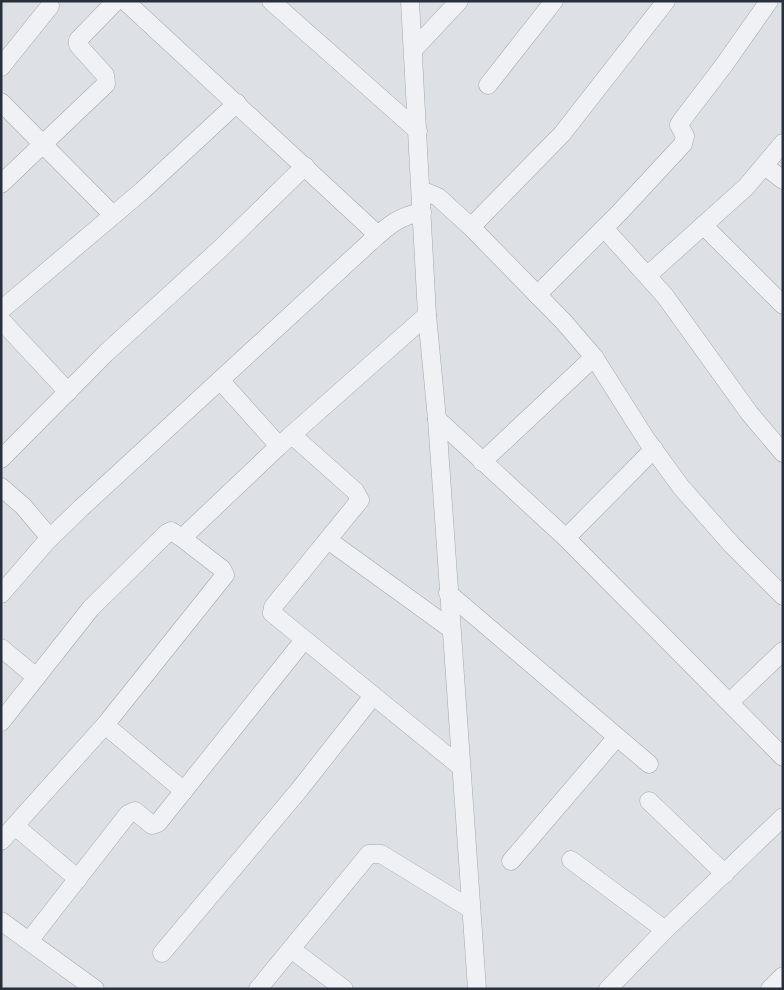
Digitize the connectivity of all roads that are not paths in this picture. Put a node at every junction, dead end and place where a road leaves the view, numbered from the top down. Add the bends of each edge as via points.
1 (116, 1) edge
2 (125, 1) edge
3 (272, 1) edge
4 (410, 1) edge
5 (459, 1) edge
6 (554, 1) edge
7 (666, 1) edge
8 (769, 1) edge
9 (50, 6) dead end
10 (413, 50) junction
11 (1, 67) edge
12 (488, 85) dead end
13 (1, 102) edge
14 (237, 103) junction
15 (418, 131) junction
16 (783, 143) edge
17 (43, 144) junction
18 (305, 166) junction
19 (765, 166) junction
20 (783, 180) edge
21 (1, 184) edge
22 (421, 190) junction
23 (422, 212) junction
24 (113, 215) junction
25 (703, 225) junction
26 (471, 227) junction
27 (604, 228) junction
28 (378, 235) junction
29 (648, 275) junction
30 (537, 295) junction
31 (783, 305) edge
32 (1, 310) edge
33 (427, 315) junction
34 (1, 320) edge
35 (594, 357) junction
36 (220, 380) junction
37 (68, 392) junction
38 (437, 419) junction
39 (285, 441) junction
40 (654, 449) junction
41 (783, 453) edge
42 (1, 459) edge
43 (482, 462) junction
44 (1, 487) edge
45 (50, 538) junction
46 (182, 538) junction
47 (566, 538) junction
48 (328, 540) junction
49 (448, 593) junction
50 (1, 594) edge
51 (783, 596) edge
52 (451, 629) junction
53 (304, 640) junction
54 (1, 648) edge
55 (783, 651) edge
56 (36, 677) junction
57 (373, 696) junction
58 (730, 702) junction
59 (1, 722) edge
60 (105, 725) junction
61 (616, 737) junction
62 (783, 757) edge
63 (649, 764) dead end
64 (461, 766) junction
65 (184, 791) junction
66 (649, 801) dead end
67 (783, 817) edge
68 (15, 826) junction
69 (1, 841) edge
70 (571, 860) dead end
71 (511, 861) dead end
72 (725, 874) junction
73 (78, 878) junction
74 (472, 909) junction
75 (1, 921) edge
76 (665, 930) junction
77 (29, 941) junction
78 (291, 949) junction
79 (162, 953) dead end
80 (783, 976) edge
81 (95, 989) edge
82 (258, 989) edge
83 (344, 989) edge
84 (477, 989) edge
85 (608, 989) edge
86 (770, 989) edge

1 - 17 street via 78,40 78,46 105,75 106,84
2 - 14 street
3 - 15 street
4 - 10 street
5 - 10 street
6 - 12 street
7 - 26 street via 562,134
8 - 27 street via 682,120 679,125 685,136 683,144
9 - 11 street
10 - 15 street
13 - 17 street
14 - 18 street
14 - 24 street
15 - 22 street
16 - 19 street
17 - 21 street
17 - 24 street
18 - 28 street
18 - 37 street
19 - 20 street
19 - 25 street
22 - 23 street
22 - 26 street via 438,197
23 - 28 street via 404,216
23 - 33 street
24 - 32 street
25 - 29 street
25 - 31 street
26 - 30 street
27 - 29 street
27 - 30 street
28 - 36 street
29 - 41 street via 750,414
30 - 35 street
33 - 38 street
33 - 39 street
34 - 37 street
35 - 40 street
35 - 43 street
36 - 39 street
36 - 45 street
37 - 42 street
38 - 43 street
38 - 49 street
39 - 46 street
39 - 48 street via 358,496 358,503
40 - 47 street
40 - 51 street via 703,512
43 - 47 street
44 - 45 street via 23,506
45 - 50 street
46 - 56 street via 167,533 91,608
46 - 60 street via 222,569 225,575
47 - 58 street
48 - 52 street
48 - 53 street via 272,610
49 - 52 street
49 - 61 street
52 - 64 street
53 - 57 street
53 - 65 street
54 - 56 street
55 - 58 street
56 - 59 street
57 - 64 street
57 - 79 street
58 - 62 street
60 - 65 street
60 - 68 street
61 - 63 street
61 - 71 street
64 - 74 street
65 - 73 street via 155,825 135,811 128,814
66 - 72 street
67 - 72 street
68 - 69 street
68 - 73 street
70 - 76 street
72 - 76 street
73 - 77 street
74 - 78 street via 375,853 364,858
74 - 84 street
75 - 77 street
76 - 85 street
77 - 81 street
78 - 82 street
78 - 83 street
80 - 86 street

